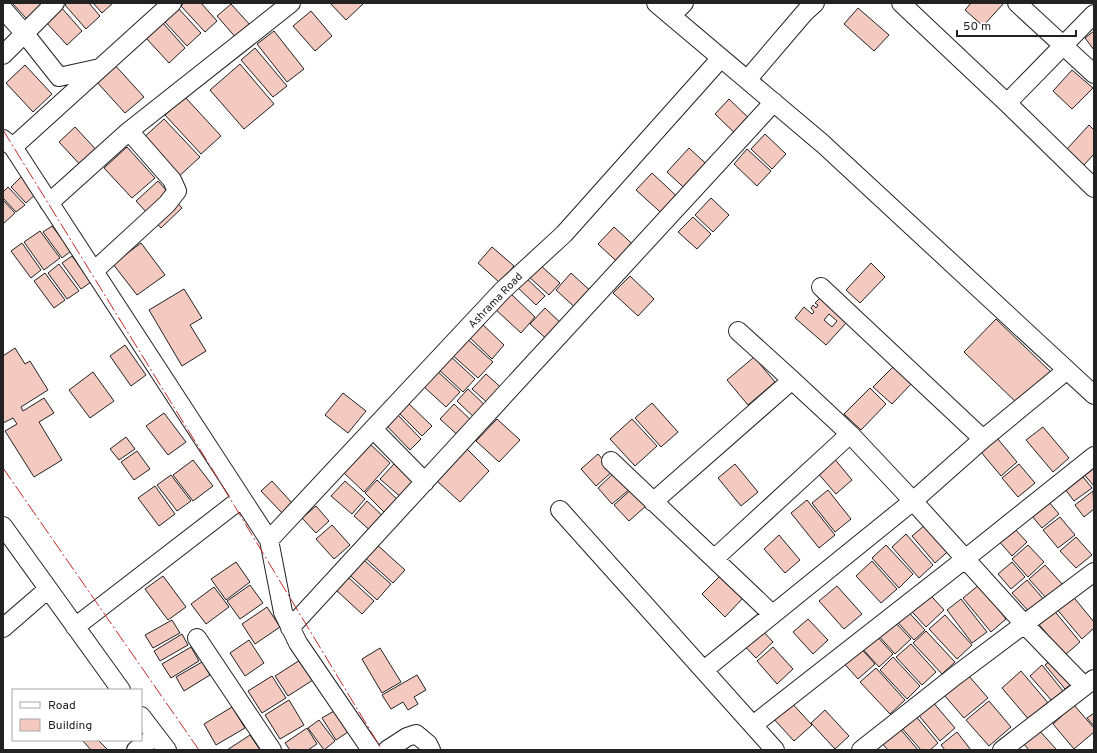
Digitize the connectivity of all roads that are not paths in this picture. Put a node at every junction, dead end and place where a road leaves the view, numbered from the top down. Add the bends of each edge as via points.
1 (55, 3) edge
2 (172, 3) edge
3 (291, 3) edge
4 (656, 3) edge
5 (684, 3) edge
6 (815, 3) edge
7 (901, 3) edge
8 (1017, 3) edge
9 (3, 9) edge
10 (1094, 14) edge
11 (671, 16) junction
12 (24, 34) junction
13 (1063, 45) junction
14 (3, 55) edge
15 (721, 58) junction
16 (101, 68) junction
17 (1094, 74) edge
18 (747, 80) junction
19 (774, 102) junction
20 (1007, 103) junction
21 (129, 131) junction
22 (8, 143) edge
23 (1094, 188) edge
24 (49, 203) junction
25 (94, 271) junction
26 (821, 287) dead end
27 (738, 331) dead end
28 (1067, 370) junction
29 (792, 380) junction
30 (1094, 395) edge
31 (373, 429) junction
32 (850, 434) junction
33 (983, 439) junction
34 (1094, 456) edge
35 (611, 461) dead end
36 (425, 482) junction
37 (241, 499) junction
38 (913, 501) junction
39 (653, 502) junction
40 (560, 510) dead end
41 (3, 526) edge
42 (269, 540) junction
43 (714, 559) junction
44 (966, 559) junction
45 (1094, 572) edge
46 (48, 589) junction
47 (772, 614) junction
48 (1025, 625) junction
49 (75, 627) junction
50 (3, 628) edge
51 (290, 628) junction
52 (197, 638) dead end
53 (704, 670) junction
54 (115, 683) edge
55 (1089, 683) edge
56 (142, 717) edge
57 (753, 725) junction
58 (162, 743) edge
59 (136, 750) edge
60 (272, 750) edge
61 (371, 750) edge
62 (387, 750) edge
63 (431, 750) edge
64 (776, 750) edge
65 (862, 750) edge
66 (1002, 750) edge

1 - 12 street
2 - 16 street
3 - 21 street
4 - 11 street
5 - 11 street
6 - 18 street
7 - 20 street
8 - 13 street
9 - 12 street
10 - 13 street
11 - 15 street
12 - 14 street
12 - 16 street via 59,76
13 - 17 street
13 - 20 street
15 - 18 street
15 - 31 street, Ashrama Road via 564,234 502,291
16 - 22 street
18 - 19 street
19 - 28 street via 823,144
19 - 36 street
20 - 23 street
21 - 24 street
21 - 25 street via 172,180 177,192
22 - 24 street
24 - 25 street
25 - 37 street
26 - 33 street
27 - 29 street
28 - 30 street
28 - 33 street
29 - 32 street
29 - 39 street
31 - 36 street
31 - 42 street, Ashrama Road
32 - 38 street
32 - 43 street
33 - 38 street
34 - 44 street
35 - 39 street
36 - 51 street
37 - 42 street
37 - 49 street
38 - 44 street
38 - 47 street
39 - 43 street
40 - 53 street
41 - 46 street
42 - 51 street via 283,612
43 - 47 street
44 - 48 street
44 - 57 street
45 - 48 street
46 - 49 street
46 - 50 street
47 - 53 street
48 - 55 street
48 - 65 street via 955,676
49 - 54 street
51 - 61 street
52 - 60 street
53 - 57 street
55 - 66 street
56 - 58 street
57 - 64 street
58 - 59 street
62 - 63 street via 416,734

